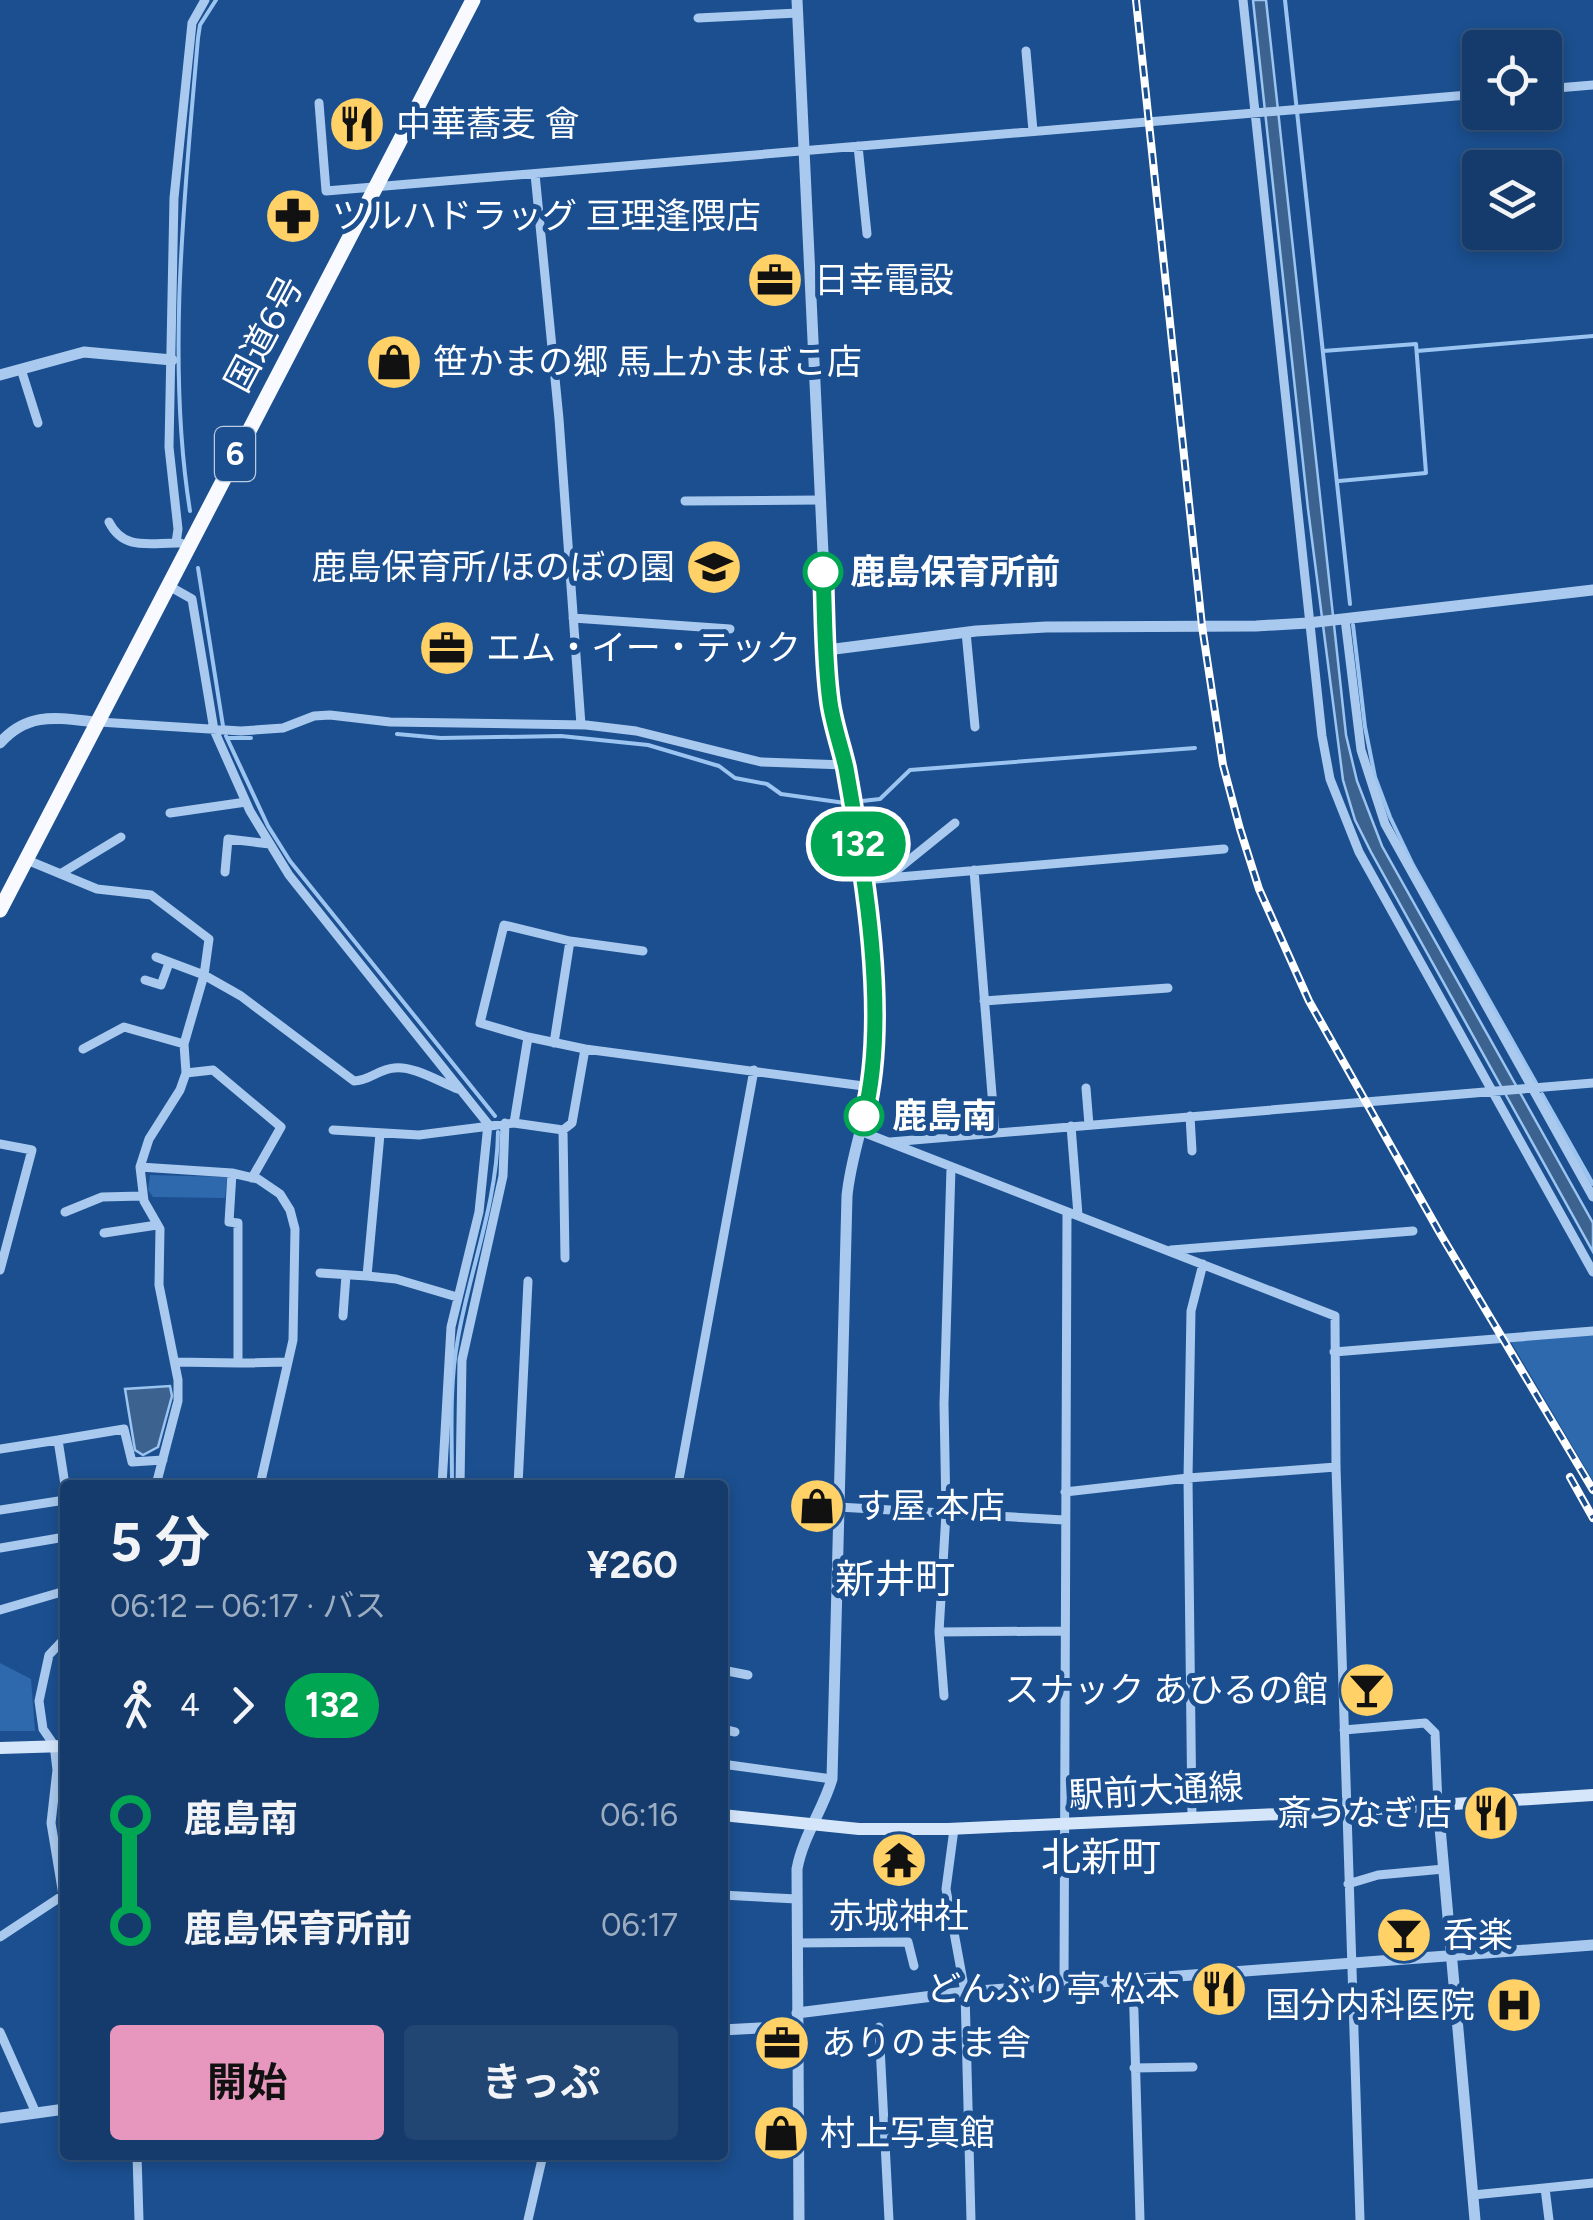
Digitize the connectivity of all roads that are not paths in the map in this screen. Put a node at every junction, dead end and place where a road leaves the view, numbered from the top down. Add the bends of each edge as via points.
1 (206, 0) edge
2 (473, 0) edge
3 (1243, 0) edge
4 (798, 7) edge
5 (698, 18) dead end
6 (1026, 50) dead end
7 (1593, 85) edge
8 (1562, 88) edge
9 (1462, 95) edge
10 (319, 103) dead end
11 (1258, 113) junction
12 (1033, 131) junction
13 (858, 146) junction
14 (805, 152) junction
15 (535, 174) junction
16 (374, 188) junction
17 (866, 234) dead end
18 (172, 360) junction
19 (20, 369) junction
20 (0, 375) edge
21 (38, 423) dead end
22 (685, 500) dead end
23 (820, 500) junction
24 (108, 522) dead end
25 (183, 543) junction
26 (169, 586) junction
27 (1593, 590) edge
28 (573, 618) junction
29 (1344, 619) junction
30 (1311, 622) junction
31 (730, 628) dead end
32 (966, 632) junction
33 (827, 650) junction
34 (96, 722) junction
35 (581, 725) junction
36 (974, 727) dead end
37 (214, 730) junction
38 (2, 738) edge
39 (845, 765) junction
40 (246, 802) junction
41 (170, 813) dead end
42 (955, 823) dead end
43 (121, 837) dead end
44 (270, 844) junction
45 (1224, 850) dead end
46 (27, 860) junction
47 (974, 870) junction
48 (225, 872) dead end
49 (60, 874) junction
50 (887, 878) junction
51 (8, 880) edge
52 (864, 880) junction
53 (0, 910) edge
54 (570, 941) junction
55 (643, 951) dead end
56 (156, 956) dead end
57 (169, 962) junction
58 (204, 975) junction
59 (145, 980) dead end
60 (1168, 988) dead end
61 (984, 1002) junction
62 (528, 1037) junction
63 (554, 1043) junction
64 (184, 1044) junction
65 (83, 1049) dead end
66 (585, 1049) junction
67 (754, 1070) junction
68 (186, 1073) junction
69 (1593, 1083) edge
70 (871, 1087) junction
71 (1086, 1088) dead end
72 (1528, 1088) junction
73 (461, 1090) junction
74 (1494, 1090) junction
75 (1190, 1116) junction
76 (510, 1123) junction
77 (488, 1124) junction
78 (1089, 1124) junction
79 (1070, 1126) junction
80 (333, 1130) dead end
81 (563, 1130) junction
82 (860, 1131) junction
83 (995, 1132) junction
84 (380, 1134) junction
85 (887, 1142) junction
86 (0, 1144) edge
87 (1192, 1151) dead end
88 (140, 1167) junction
89 (951, 1168) junction
90 (232, 1172) junction
91 (252, 1178) junction
92 (142, 1196) junction
93 (1593, 1197) edge
94 (65, 1212) dead end
95 (1066, 1212) junction
96 (1078, 1215) junction
97 (157, 1225) junction
98 (1412, 1232) dead end
99 (104, 1233) dead end
100 (1167, 1250) junction
101 (565, 1258) dead end
102 (1203, 1264) junction
103 (0, 1270) edge
104 (1593, 1272) edge
105 (320, 1273) dead end
106 (346, 1275) junction
107 (367, 1276) junction
108 (528, 1281) dead end
109 (457, 1296) junction
110 (343, 1316) dead end
111 (1593, 1330) edge
112 (1334, 1352) junction
113 (175, 1362) junction
114 (238, 1362) junction
115 (287, 1362) junction
116 (58, 1440) junction
117 (0, 1449) edge
118 (163, 1460) junction
119 (1336, 1468) junction
120 (1188, 1478) junction
121 (65, 1480) edge
122 (157, 1480) edge
123 (261, 1480) edge
124 (442, 1480) edge
125 (460, 1480) edge
126 (518, 1480) edge
127 (679, 1480) edge
128 (1065, 1492) junction
129 (60, 1501) edge
130 (838, 1508) junction
131 (0, 1510) edge
132 (946, 1513) junction
133 (1064, 1520) junction
134 (60, 1538) edge
135 (0, 1548) edge
136 (60, 1592) edge
137 (0, 1610) edge
138 (1065, 1631) junction
139 (939, 1632) junction
140 (60, 1643) edge
141 (728, 1671) edge
142 (748, 1675) dead end
143 (944, 1696) dead end
144 (728, 1730) edge
145 (1344, 1730) junction
146 (735, 1732) dead end
147 (60, 1746) edge
148 (0, 1748) edge
149 (728, 1765) edge
150 (832, 1778) junction
151 (1593, 1796) edge
152 (1438, 1805) junction
153 (1346, 1811) junction
154 (728, 1816) edge
155 (1192, 1819) junction
156 (812, 1825) junction
157 (1064, 1825) junction
158 (954, 1828) junction
159 (1444, 1870) junction
160 (60, 1874) edge
161 (1348, 1884) junction
162 (728, 1894) edge
163 (60, 1897) edge
164 (797, 1899) junction
165 (0, 1937) edge
166 (797, 1943) junction
167 (1593, 1946) edge
168 (1452, 1956) junction
169 (1350, 1963) junction
170 (914, 1966) dead end
171 (1133, 1979) junction
172 (1064, 1984) junction
173 (965, 1992) junction
174 (797, 2019) junction
175 (879, 2026) dead end
176 (728, 2029) edge
177 (0, 2032) edge
178 (1192, 2067) dead end
179 (1134, 2068) junction
180 (60, 2111) edge
181 (36, 2114) junction
182 (0, 2118) edge
183 (137, 2160) edge
184 (542, 2160) edge
185 (1593, 2183) edge
186 (1546, 2188) junction
187 (1473, 2195) junction
188 (139, 2220) edge
189 (528, 2220) edge
190 (799, 2220) edge
191 (889, 2220) edge
192 (971, 2220) edge
193 (1140, 2220) edge
194 (1360, 2220) edge
195 (1475, 2220) edge
196 (1549, 2220) edge

1 - 18 street via 192,23 174,198
2 - 16 highway, 国道6号 / 6
3 - 11 street
4 - 5 street
4 - 14 street
6 - 12 street
7 - 8 street
9 - 11 street
10 - 16 street via 326,191
11 - 12 street
11 - 30 street
12 - 13 street
13 - 14 street
13 - 17 street
14 - 15 street
14 - 23 street
15 - 16 street
15 - 28 street
16 - 25 highway, 国道6号 / 6
18 - 19 street via 84,352
18 - 25 street via 169,447
19 - 20 street
19 - 21 street
22 - 23 street
23 - 33 street
24 - 25 street via 128,543
25 - 26 highway, 国道6号 / 6
26 - 34 highway, 国道6号 / 6
26 - 37 street via 192,599
27 - 29 street
28 - 31 street
28 - 35 street
29 - 30 street
29 - 72 street via 1360,750 1385,824
30 - 32 street
30 - 74 street via 1330,778 1352,834
32 - 33 street
32 - 36 street
33 - 39 street via 830,702
34 - 37 street
34 - 38 street via 45,716
34 - 46 highway, 国道6号 / 6
35 - 37 street via 330,715 284,728
35 - 39 street via 761,762
37 - 40 street
39 - 52 street
40 - 41 street
40 - 44 street
42 - 50 street
43 - 49 street
44 - 48 street via 228,839
44 - 73 street
45 - 47 street
46 - 49 street
46 - 51 highway, 国道6号 / 6
47 - 50 street
47 - 61 street
49 - 58 street via 97,889 151,895 172,909 209,939
50 - 52 street
51 - 53 highway, 国道6号 / 6
52 - 70 street via 874,1021
54 - 55 street
54 - 62 street via 504,926 480,1023
54 - 63 street
56 - 57 street
57 - 58 street
57 - 59 street via 161,985
58 - 64 street
58 - 73 street via 354,1081 400,1067
60 - 61 street
61 - 83 street
62 - 63 street
62 - 76 street
63 - 66 street
64 - 65 street via 124,1027
64 - 68 street
66 - 67 street
66 - 81 street via 572,1123
67 - 70 street
67 - 127 street
68 - 88 street
68 - 91 street via 213,1070 281,1127
69 - 72 street
70 - 82 street
71 - 78 street
72 - 74 street
72 - 93 street
73 - 77 street
74 - 75 street
74 - 104 street
75 - 78 street
75 - 87 street
76 - 77 street
76 - 81 street
76 - 125 street via 462,1360
77 - 84 street
77 - 109 street via 480,1212
78 - 79 street
79 - 83 street
79 - 96 street
80 - 84 street
81 - 101 street
82 - 85 street
82 - 130 street via 847,1196
83 - 85 street
84 - 107 street
85 - 89 street
86 - 103 street via 32,1150
88 - 90 street
88 - 92 street
89 - 95 street
89 - 132 street
90 - 91 street
90 - 114 street
91 - 115 street via 280,1194 295,1229
92 - 94 street via 102,1197
92 - 97 street
95 - 96 street
95 - 128 street
96 - 100 street
97 - 99 street
97 - 113 street via 159,1285
98 - 100 street
100 - 102 street
102 - 112 street via 1335,1316
102 - 120 street via 1192,1311
105 - 106 street
106 - 107 street
106 - 110 street
107 - 109 street
108 - 126 street
109 - 124 street
111 - 112 street
112 - 119 street
113 - 114 street
113 - 118 street via 178,1401
114 - 115 street
115 - 123 street
116 - 117 street
116 - 118 street via 124,1429 132,1462
116 - 121 street
118 - 122 street
119 - 120 street
119 - 145 street
120 - 128 street
120 - 155 street
128 - 133 street
129 - 131 street
130 - 132 street
130 - 150 street
132 - 133 street
132 - 139 street
133 - 138 street
134 - 135 street
136 - 137 street
138 - 139 street
138 - 157 street
139 - 143 street
140 - 147 street via 49,1655 39,1702 44,1729
141 - 142 street
144 - 146 street
145 - 152 street via 1425,1722 1435,1733
145 - 153 street
147 - 148 main road
147 - 160 street via 50,1823
149 - 150 street
150 - 156 street
151 - 152 main road, 駅前大通線
152 - 153 main road, 駅前大通線
152 - 159 street
153 - 155 main road, 駅前大通線
153 - 161 street
154 - 156 main road, 駅前大通線
155 - 157 main road, 駅前大通線
156 - 158 main road, 駅前大通線
156 - 164 street via 799,1855
157 - 158 main road, 駅前大通線
157 - 172 street
158 - 173 street via 946,1889
159 - 161 street
159 - 168 street
161 - 169 street
162 - 164 street
163 - 165 street
164 - 166 street
166 - 170 street via 908,1942
166 - 174 street
167 - 168 street
168 - 169 street
168 - 187 street
169 - 171 street
169 - 194 street
171 - 172 street
171 - 179 street
172 - 173 street
173 - 174 street
173 - 192 street
174 - 176 street
174 - 190 street
175 - 191 street
177 - 181 street
178 - 179 street
179 - 193 street
180 - 181 street
181 - 182 street
183 - 188 street
184 - 189 street
185 - 186 street
186 - 187 street
186 - 196 street
187 - 195 street

